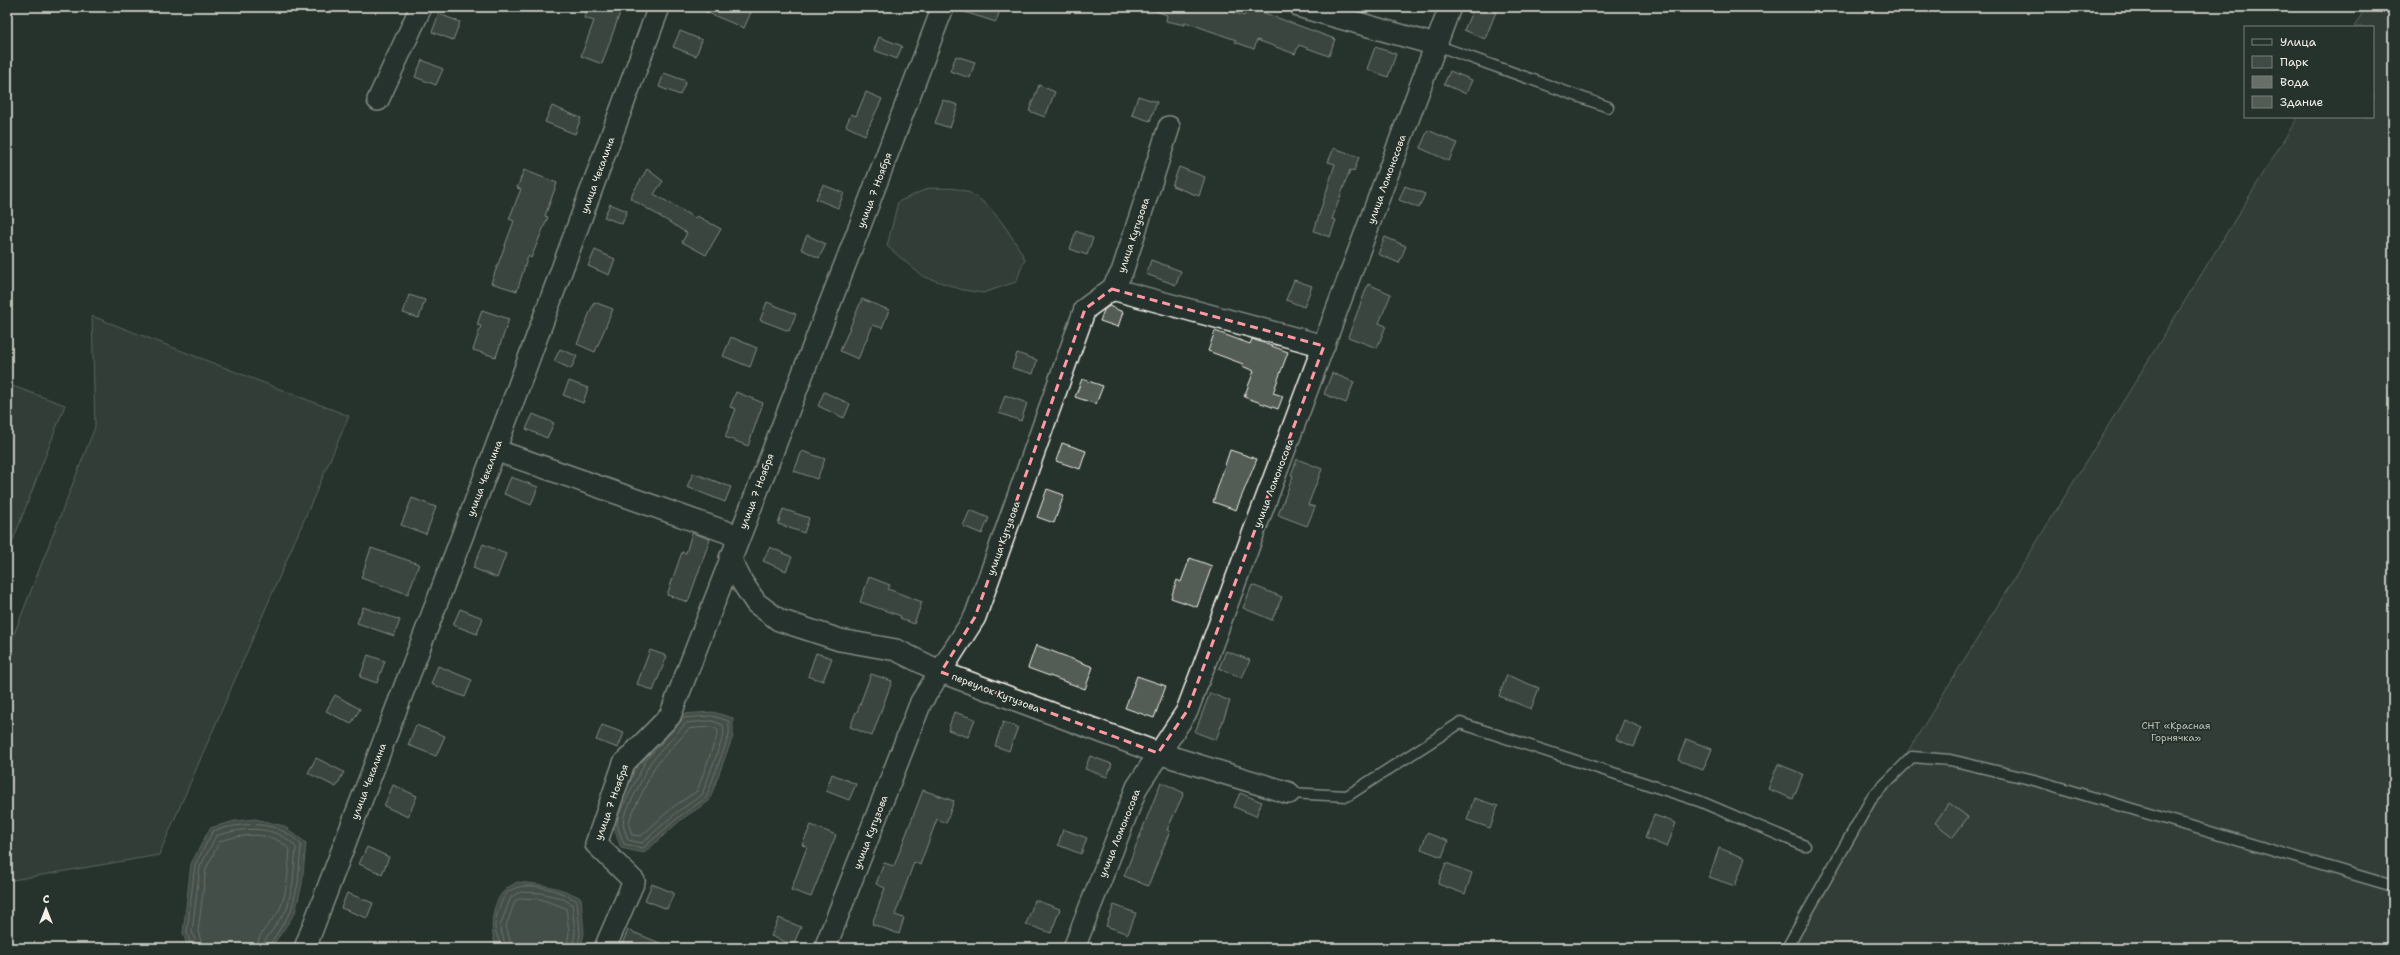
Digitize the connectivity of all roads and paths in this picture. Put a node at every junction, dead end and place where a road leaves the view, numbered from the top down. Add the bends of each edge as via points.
1 (421, 7) edge
2 (659, 7) edge
3 (943, 7) edge
4 (1301, 7) edge
5 (1450, 7) edge
6 (1436, 45) junction
7 (378, 100) dead end
8 (1608, 107) dead end
9 (1169, 128) dead end
10 (1112, 290) junction
11 (1324, 346) junction
12 (494, 450) junction
13 (738, 536) junction
14 (730, 558) junction
15 (941, 672) junction
16 (1158, 753) junction
17 (1289, 793) joint
18 (1805, 846) dead end
19 (2393, 886) edge
20 (305, 948) edge
21 (605, 948) edge
22 (825, 948) edge
23 (1074, 948) edge
24 (1787, 948) edge

1 - 7 street
2 - 12 street, улица Чекалина
3 - 13 street, улица 7 Ноября
4 - 6 street
5 - 6 street, улица Ломоносова
6 - 8 lane
6 - 11 street, улица Ломоносова
9 - 10 street, улица Кутузова via 1122,272
10 - 11 street
10 - 15 street, улица Кутузова via 1085,309 975,617
11 - 16 street, улица Ломоносова via 1187,712
12 - 13 street
12 - 20 street, улица Чекалина
13 - 14 street, улица 7 Ноября
14 - 15 street, переулок Кутузова via 756,603 780,620 840,640 896,650
14 - 21 street, улица 7 Ноября via 670,716 624,763 596,844 634,881
15 - 16 street, переулок Кутузова
15 - 22 street, улица Кутузова via 921,702
16 - 17 street, переулок Кутузова
16 - 23 street, улица Ломоносова via 1137,787
17 - 18 lane via 1347,796 1460,723 1699,801
19 - 24 lane via 2034,780 1950,760 1912,757 1874,796

